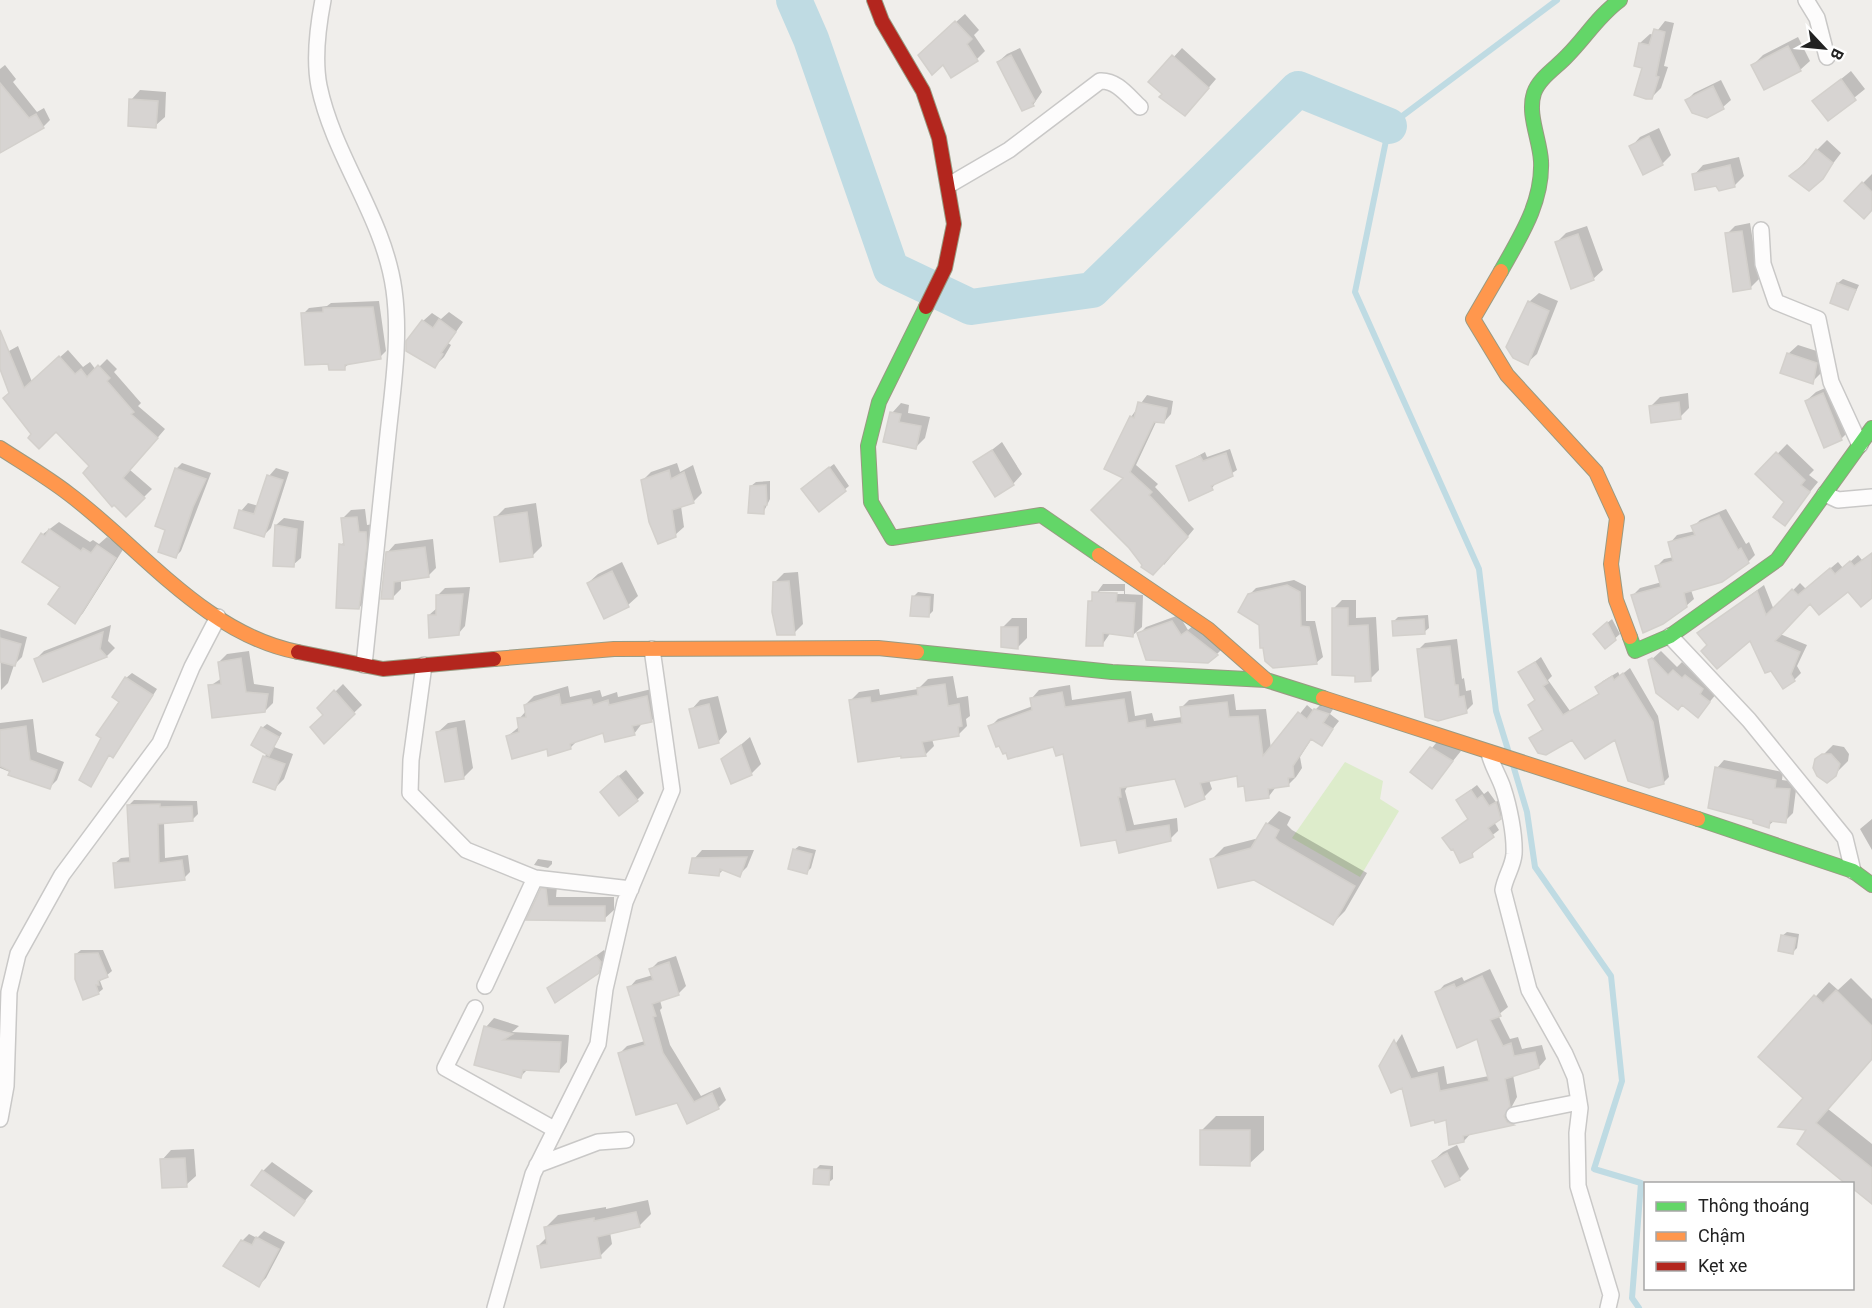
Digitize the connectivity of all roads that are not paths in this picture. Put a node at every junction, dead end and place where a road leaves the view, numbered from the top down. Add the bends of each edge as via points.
1 (323, 0) edge
2 (874, 0) edge
3 (1620, 0) edge
4 (1806, 0) edge
5 (1827, 57) dead end
6 (1140, 107) dead end
7 (949, 185) junction
8 (1761, 230) dead end
9 (1872, 428) edge
10 (1860, 445) junction
11 (0, 448) edge
12 (1825, 494) junction
13 (1872, 497) edge
14 (218, 617) junction
15 (1670, 636) junction
16 (652, 649) junction
17 (364, 665) junction
18 (424, 665) junction
19 (1266, 680) junction
20 (1493, 754) junction
21 (1853, 872) junction
22 (535, 878) junction
23 (1872, 885) edge
24 (631, 889) junction
25 (485, 986) dead end
26 (475, 1008) dead end
27 (1579, 1101) junction
28 (1514, 1115) dead end
29 (0, 1119) edge
30 (554, 1128) junction
31 (626, 1140) dead end
32 (537, 1165) junction
33 (495, 1308) edge
34 (1608, 1308) edge

1 - 17 street via 319,85 337,142 382,243 397,317
2 - 7 street via 923,91
3 - 15 street via 1604,12 1534,93 1541,162 1538,192 1529,222 1473,319 1507,375 1596,472 1617,518 1611,564 1616,600 1635,651
4 - 5 street via 1817,18
6 - 7 street via 1116,85 1100,81 1009,150
7 - 19 street via 954,224 945,268 879,402 867,446 871,502 892,538 1041,515 1208,628
8 - 10 street via 1763,264 1776,302 1818,319 1832,382
9 - 10 street
10 - 12 street
11 - 14 street via 69,494
12 - 13 street via 1838,500
12 - 15 street via 1777,560
14 - 17 street via 286,650
14 - 29 street via 160,743 62,875 18,954 9,992 6,1086
15 - 21 street via 1749,720 1845,838
16 - 18 street
16 - 19 street via 878,648 1112,672
16 - 24 street via 672,790
17 - 18 street via 383,669
18 - 22 street via 410,793 466,850
19 - 20 street
20 - 21 street
20 - 27 street via 1492,768 1503,788 1514,855 1503,890 1522,970 1565,1054 1575,1077
21 - 23 street
22 - 24 street
22 - 25 street
24 - 30 street via 605,989 598,1044
26 - 30 street via 445,1068
27 - 28 street
27 - 34 street via 1578,1186 1611,1295
30 - 32 street
31 - 32 street via 598,1142
32 - 33 street

